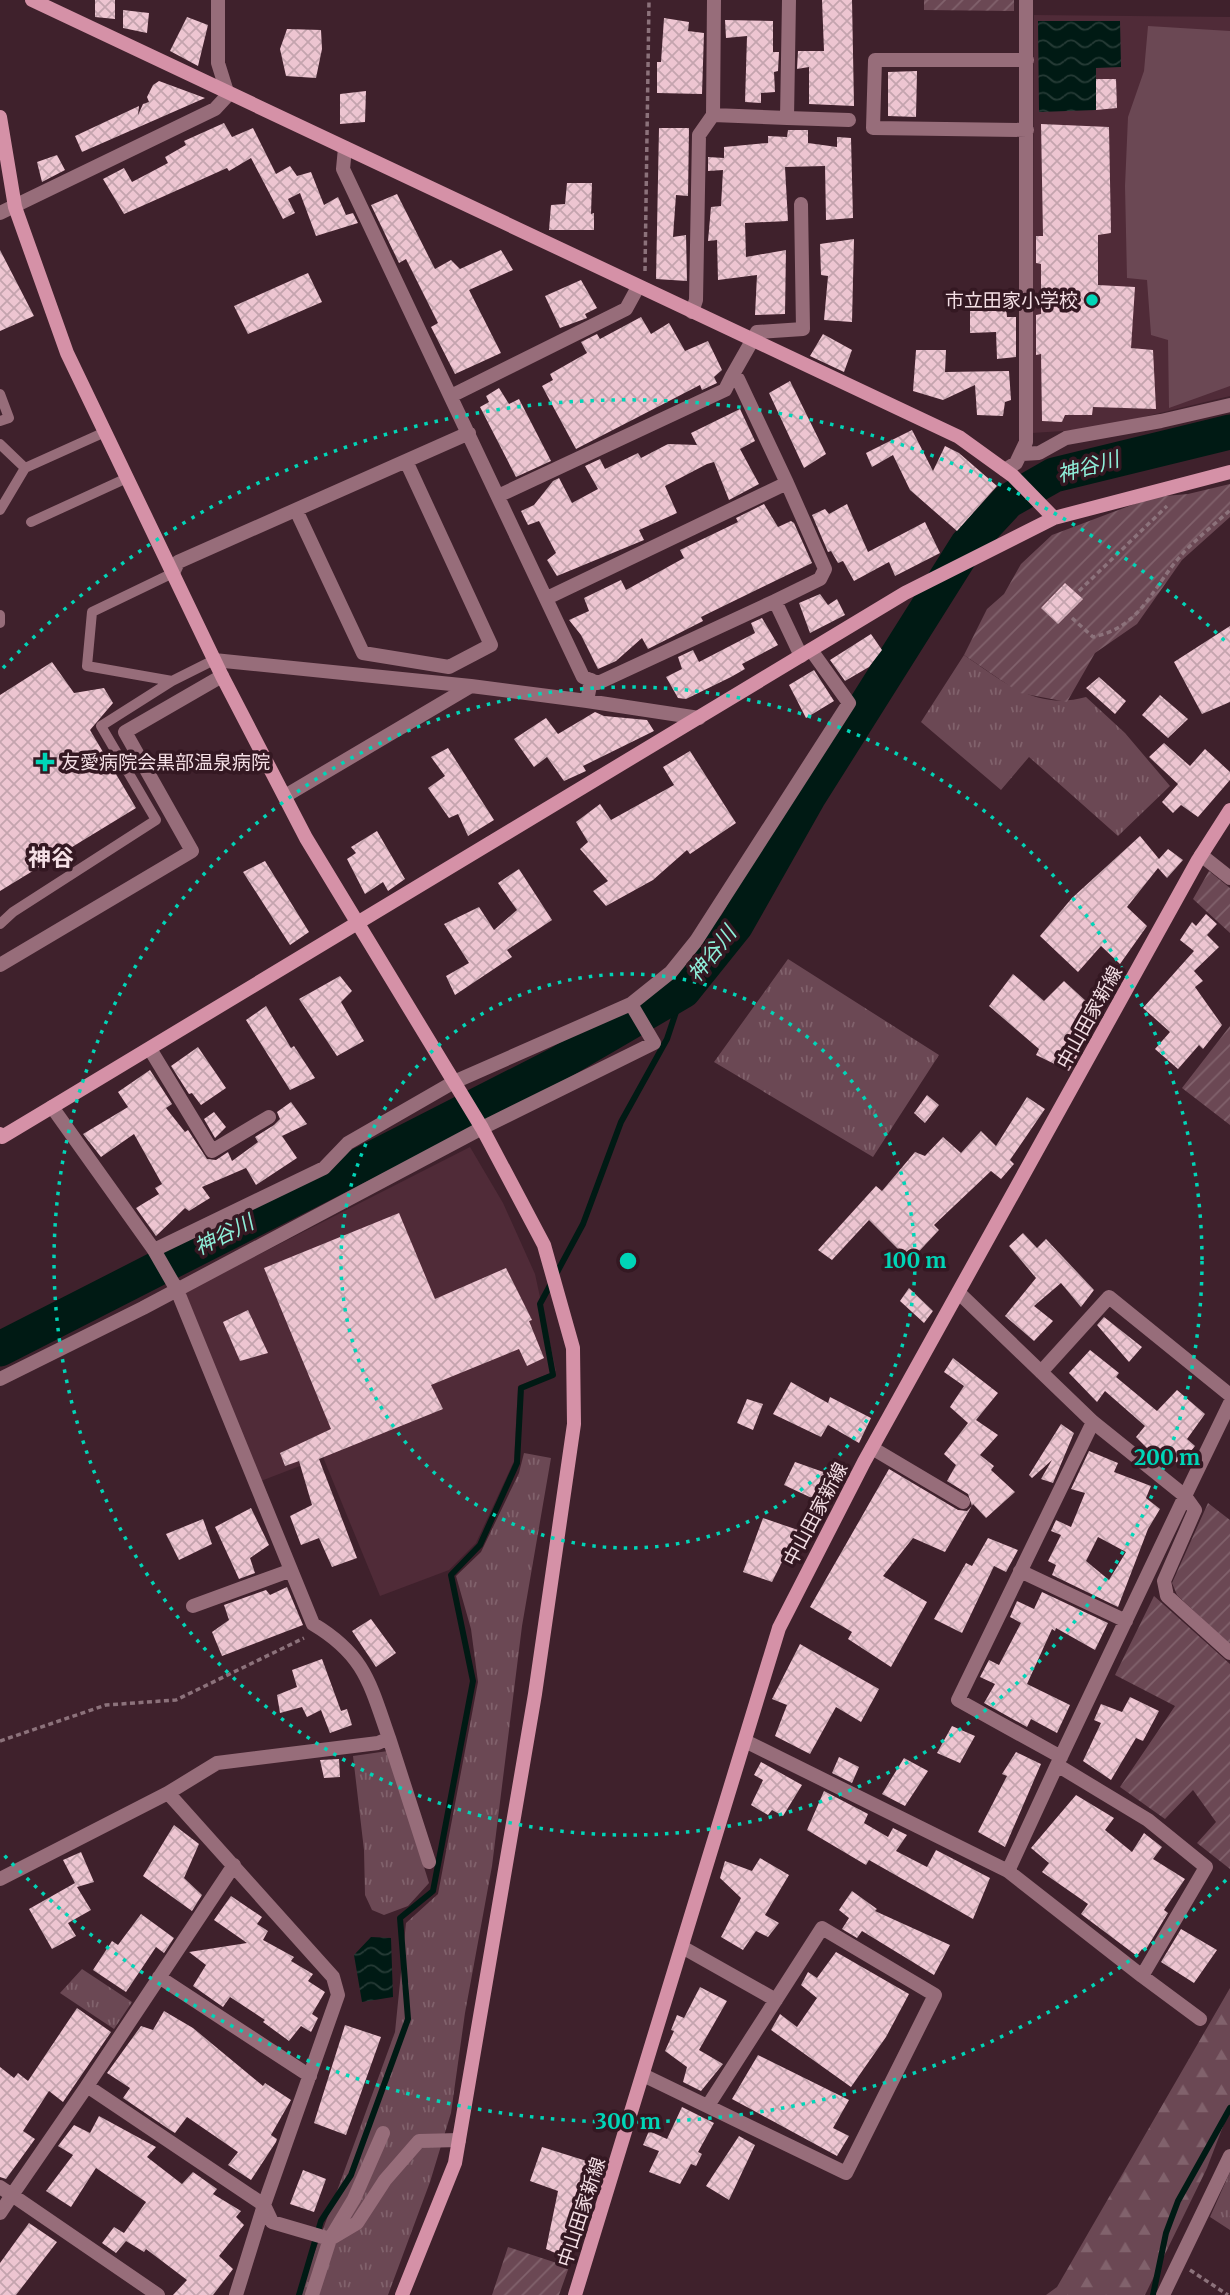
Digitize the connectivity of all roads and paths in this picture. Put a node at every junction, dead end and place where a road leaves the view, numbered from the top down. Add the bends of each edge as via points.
1 (32, 0) edge
2 (218, 0) edge
3 (649, 0) edge
4 (714, 0) edge
5 (789, 0) edge
6 (1026, 0) edge
7 (1027, 60) junction
8 (228, 95) junction
9 (713, 115) junction
10 (0, 117) edge
11 (787, 118) junction
12 (849, 120) dead end
13 (1027, 130) junction
14 (345, 148) junction
15 (802, 204) dead end
16 (15, 207) junction
17 (0, 212) edge
18 (641, 288) junction
19 (692, 312) junction
20 (751, 340) junction
21 (732, 376) junction
22 (0, 394) edge
23 (452, 396) junction
24 (1230, 405) edge
25 (0, 421) edge
26 (105, 432) junction
27 (469, 433) junction
28 (0, 444) edge
29 (1022, 454) junction
30 (406, 461) junction
31 (25, 468) junction
32 (1230, 472) edge
33 (1009, 473) junction
34 (127, 478) junction
35 (786, 483) junction
36 (1187, 484) junction
37 (498, 496) junction
38 (0, 510) edge
39 (296, 510) junction
40 (1230, 510) edge
41 (1050, 513) junction
42 (31, 522) dead end
43 (173, 573) junction
44 (1079, 591) dead end
45 (547, 598) junction
46 (775, 601) junction
47 (0, 615) edge
48 (1072, 618) dead end
49 (0, 623) edge
50 (806, 653) junction
51 (214, 660) junction
52 (222, 676) junction
53 (591, 680) junction
54 (172, 681) junction
55 (471, 687) junction
56 (587, 701) junction
57 (699, 718) junction
58 (285, 796) junction
59 (1230, 810) edge
60 (1201, 855) junction
61 (1230, 878) edge
62 (0, 924) edge
63 (357, 924) junction
64 (0, 965) edge
65 (631, 1004) junction
66 (150, 1049) junction
67 (456, 1085) junction
68 (52, 1107) junction
69 (269, 1117) dead end
70 (482, 1128) junction
71 (1, 1136) edge
72 (154, 1250) junction
73 (177, 1290) junction
74 (959, 1293) junction
75 (1041, 1372) junction
76 (0, 1379) edge
77 (1230, 1395) edge
78 (1230, 1404) edge
79 (1093, 1422) junction
80 (872, 1448) junction
81 (1185, 1496) junction
82 (963, 1502) dead end
83 (289, 1571) junction
84 (1020, 1571) junction
85 (193, 1606) dead end
86 (1126, 1621) junction
87 (322, 1629) junction
88 (1230, 1653) edge
89 (389, 1738) junction
90 (0, 1741) edge
91 (745, 1741) junction
92 (1059, 1761) junction
93 (169, 1793) junction
94 (429, 1862) dead end
95 (234, 1865) junction
96 (1008, 1871) junction
97 (0, 1879) edge
98 (682, 1947) junction
99 (1142, 1976) junction
100 (159, 1977) junction
101 (776, 2000) junction
102 (1200, 2019) dead end
103 (643, 2074) junction
104 (310, 2076) junction
105 (87, 2087) junction
106 (709, 2104) junction
107 (383, 2133) dead end
108 (459, 2140) junction
109 (1230, 2156) edge
110 (6, 2191) edge
111 (264, 2205) junction
112 (0, 2213) edge
113 (330, 2239) junction
114 (1180, 2263) junction
115 (158, 2295) edge
116 (236, 2295) edge
117 (312, 2295) edge
118 (402, 2295) edge
119 (575, 2295) edge
120 (1163, 2295) edge
121 (1228, 2295) edge

1 - 8 street
2 - 8 street via 218,63
3 - 18 path via 648,233
4 - 9 street
5 - 11 street
6 - 7 street
7 - 13 street
7 - 13 street via 875,60 873,128
8 - 14 street
8 - 16 street via 215,109
9 - 11 street
9 - 19 street via 699,135 696,300
10 - 16 street
11 - 12 street
13 - 29 street via 1026,442
14 - 18 street
14 - 23 street via 343,169
15 - 20 street via 803,329 757,332
16 - 17 street
16 - 26 street via 68,353
18 - 19 street
18 - 23 street via 626,309
19 - 20 street
20 - 21 street
20 - 33 street via 959,437
21 - 35 street via 738,379
21 - 37 street via 725,390
22 - 25 lane via 9,418
23 - 27 street
24 - 29 street via 1066,438 1039,453
26 - 31 lane
26 - 34 street
27 - 30 street
27 - 37 street
28 - 31 lane
29 - 33 street
30 - 39 street
30 - 39 street via 491,645 449,667 363,653
31 - 38 lane
32 - 36 street
33 - 41 street
34 - 42 lane
34 - 43 street
35 - 45 street
35 - 46 street via 825,569 820,579
36 - 41 street
36 - 44 path
37 - 45 street
39 - 43 street via 178,562
40 - 48 path via 1179,558 1136,616 1112,632 1093,636
41 - 50 street via 1025,535 905,593
43 - 51 street
43 - 54 lane via 92,612 87,666
45 - 53 street via 583,677
46 - 50 street
46 - 53 street via 598,683
47 - 49 lane
50 - 57 street
50 - 65 street via 849,703 695,941 671,972
51 - 52 street
51 - 54 lane
51 - 55 street
52 - 58 street
52 - 64 street via 125,732 192,851
53 - 56 street
54 - 62 lane via 101,726 156,820
55 - 56 street
55 - 58 street
56 - 57 street
57 - 63 street
58 - 63 street
59 - 60 street, 中山田家新線
60 - 61 street
60 - 74 street, 中山田家新線
63 - 66 street
63 - 67 street
65 - 67 street
65 - 70 street via 654,1043
66 - 68 street
66 - 69 street via 212,1151
67 - 70 street
67 - 72 street via 348,1143 324,1168
68 - 71 street
68 - 72 street
70 - 73 street
70 - 108 street via 544,1245 573,1349 574,1424 535,1693
72 - 73 street
73 - 76 street
73 - 83 street
74 - 75 street
74 - 80 street, 中山田家新線
75 - 77 street via 1109,1297
75 - 79 street
78 - 81 street
79 - 81 street
79 - 84 street
80 - 82 street
80 - 91 street, 中山田家新線 via 779,1628
81 - 86 street
81 - 88 street via 1195,1510 1164,1581 1167,1596
83 - 85 street
83 - 87 street via 313,1624
84 - 86 street
84 - 92 street via 958,1700
86 - 92 street
87 - 89 street via 348,1648 371,1685
87 - 90 path via 176,1700 106,1705
89 - 93 street via 217,1763
89 - 94 street
91 - 96 street
91 - 98 street, 中山田家新線
92 - 96 street
92 - 99 street via 1148,1820 1206,1867
93 - 95 street
93 - 97 street
95 - 100 street
95 - 104 street via 333,1977 338,1995
96 - 99 street
98 - 101 street
98 - 103 street, 中山田家新線
99 - 102 street
100 - 104 street
100 - 105 street
101 - 106 street
101 - 106 street via 822,1928 935,1995 846,2173
103 - 106 street
103 - 119 street, 中山田家新線
104 - 111 street
105 - 110 street
105 - 111 street
107 - 113 street via 354,2199
108 - 113 street via 419,2141 357,2223
108 - 118 street via 455,2164
109 - 114 street
110 - 112 street
110 - 115 street
111 - 113 street via 272,2222
111 - 116 street
113 - 117 street
114 - 120 street
114 - 121 path

